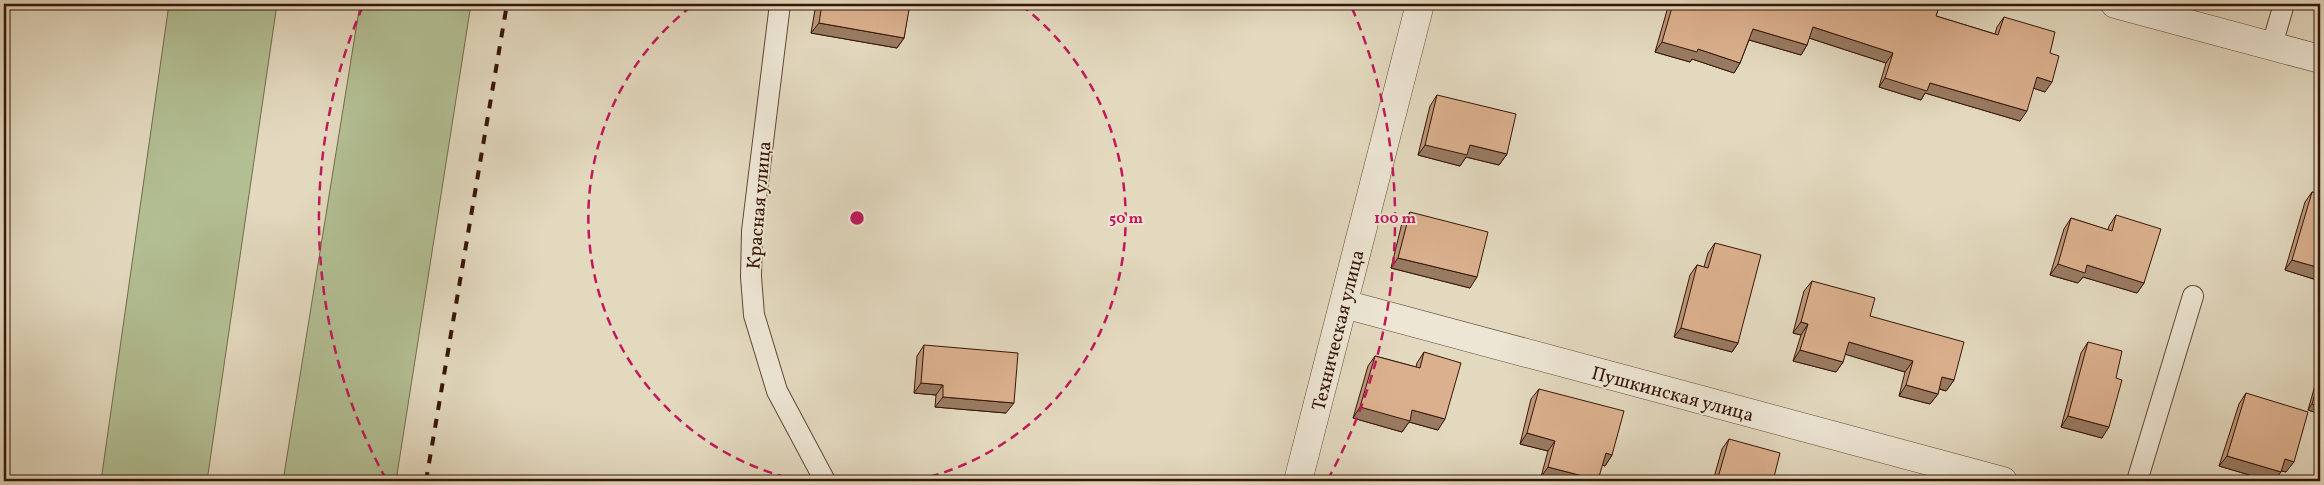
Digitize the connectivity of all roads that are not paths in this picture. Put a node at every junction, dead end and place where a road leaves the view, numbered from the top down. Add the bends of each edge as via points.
1 (780, 4) edge
2 (1420, 4) edge
3 (2114, 4) edge
4 (2284, 4) edge
5 (2272, 45) junction
6 (2320, 59) edge
7 (2193, 296) dead end
8 (1344, 304) junction
9 (825, 481) edge
10 (1298, 481) edge
11 (2003, 481) edge
12 (2136, 481) edge

1 - 9 lane, Красная улица via 752,232 754,315 777,391
2 - 8 street, Техническая улица
3 - 5 street
4 - 5 lane
5 - 6 street
7 - 12 lane
8 - 10 street, Техническая улица
8 - 11 street, Пушкинская улица

